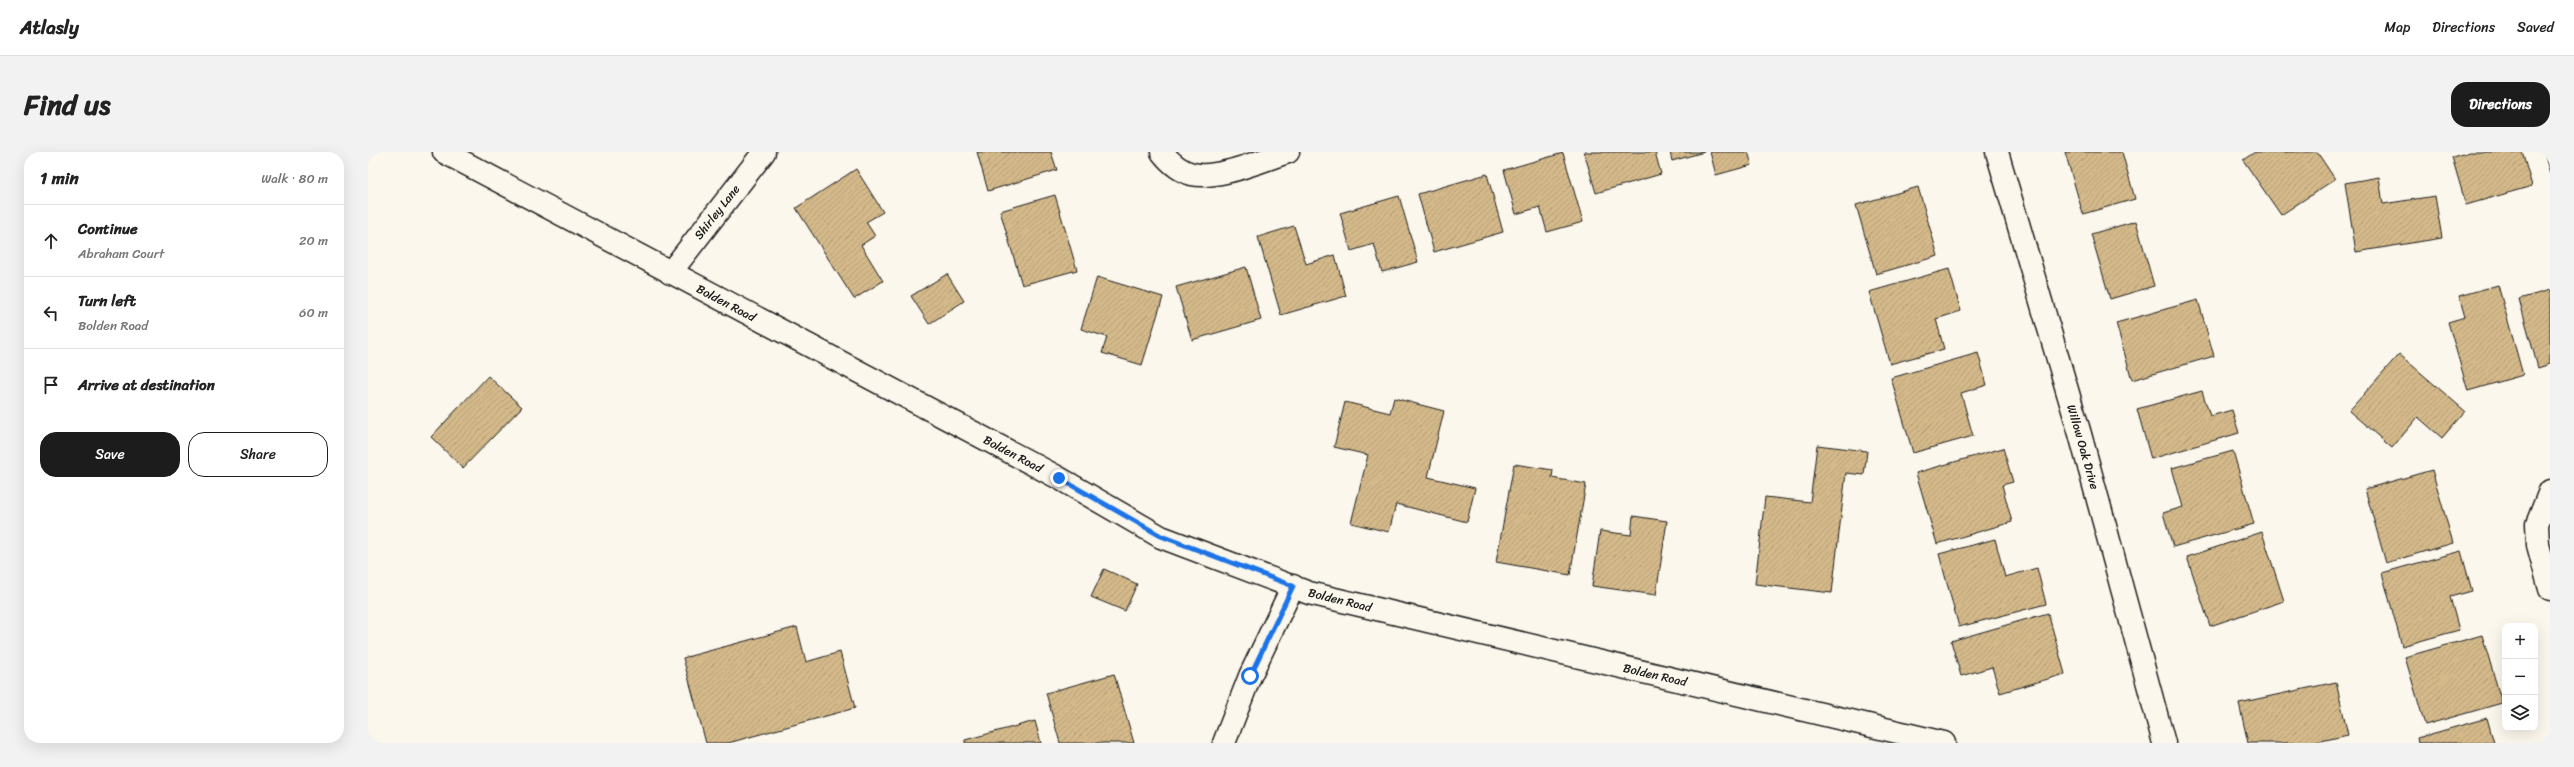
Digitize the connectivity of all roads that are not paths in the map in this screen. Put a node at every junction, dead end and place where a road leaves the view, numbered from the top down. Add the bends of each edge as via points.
1 (444, 152) edge
2 (764, 152) edge
3 (1162, 152) edge
4 (1288, 152) edge
5 (1997, 152) edge
6 (670, 273) junction
7 (2550, 491) edge
8 (1293, 586) junction
9 (2550, 589) edge
10 (1224, 743) edge
11 (1944, 743) edge
12 (2164, 743) edge

1 - 6 street, Bolden Road
2 - 6 street, Shirley Lane
3 - 4 street via 1170,162 1190,174 1205,175
5 - 12 street, Willow Oak Drive via 2080,434
6 - 8 street, Bolden Road via 1059,478 1161,536
7 - 9 street via 2537,524 2538,545
8 - 10 street via 1250,676
8 - 11 street, Bolden Road via 1332,598

